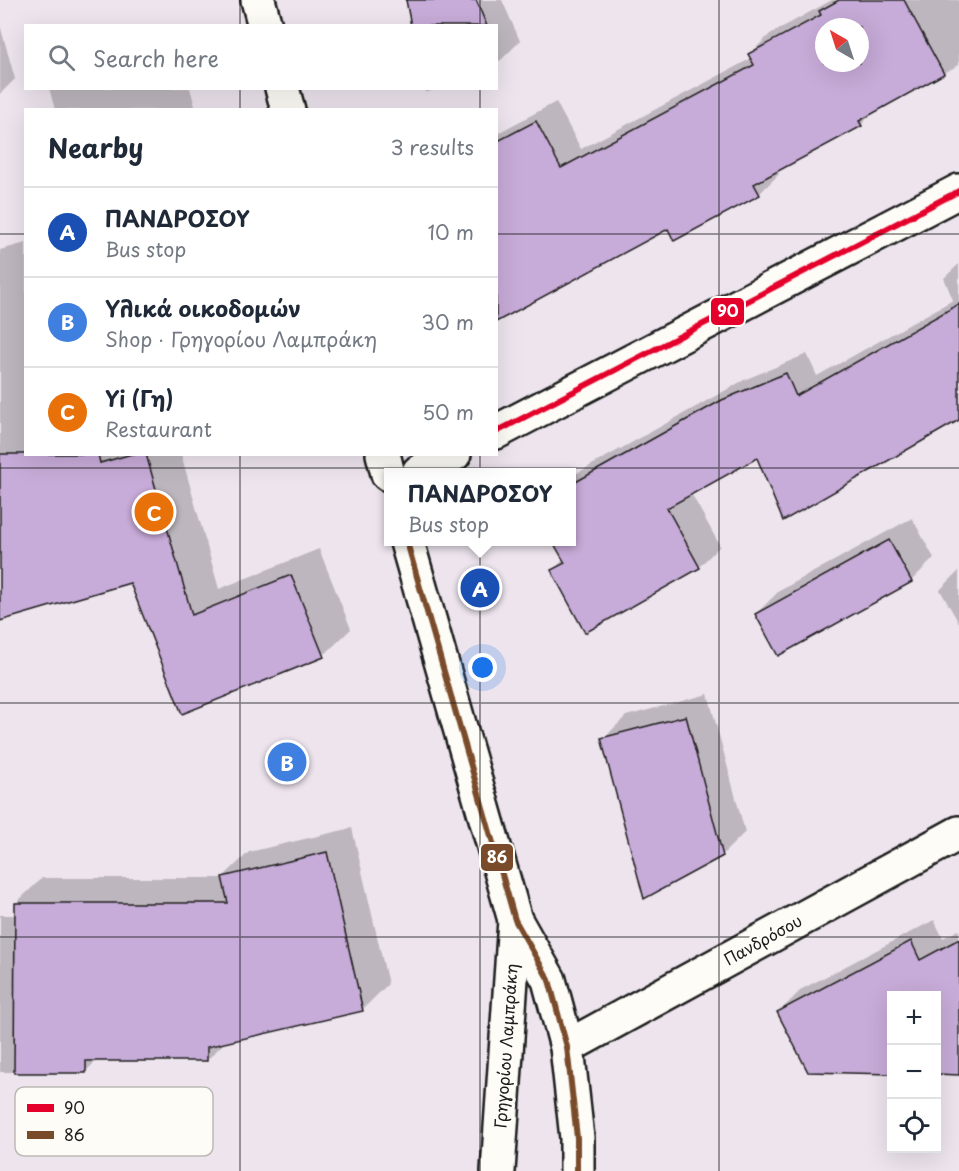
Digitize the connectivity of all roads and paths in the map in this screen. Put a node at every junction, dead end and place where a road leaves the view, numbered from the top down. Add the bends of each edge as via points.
1 (258, 0) edge
2 (264, 24) edge
3 (283, 90) edge
4 (287, 108) edge
5 (959, 191) edge
6 (498, 431) edge
7 (450, 456) edge
8 (427, 468) edge
9 (408, 546) edge
10 (959, 833) edge
11 (515, 921) junction
12 (567, 1047) junction
13 (498, 1171) edge
14 (577, 1171) edge

1 - 2 main road
3 - 4 main road
5 - 6 main road
7 - 8 main road
9 - 11 main road, Γρηγορίου Λαμπράκη
10 - 12 main road, Πανδρόσου
11 - 12 main road, Γρηγορίου Λαμπράκη via 549,980
11 - 13 main road, Γρηγορίου Λαμπράκη
12 - 14 main road, Γρηγορίου Λαμπράκη

